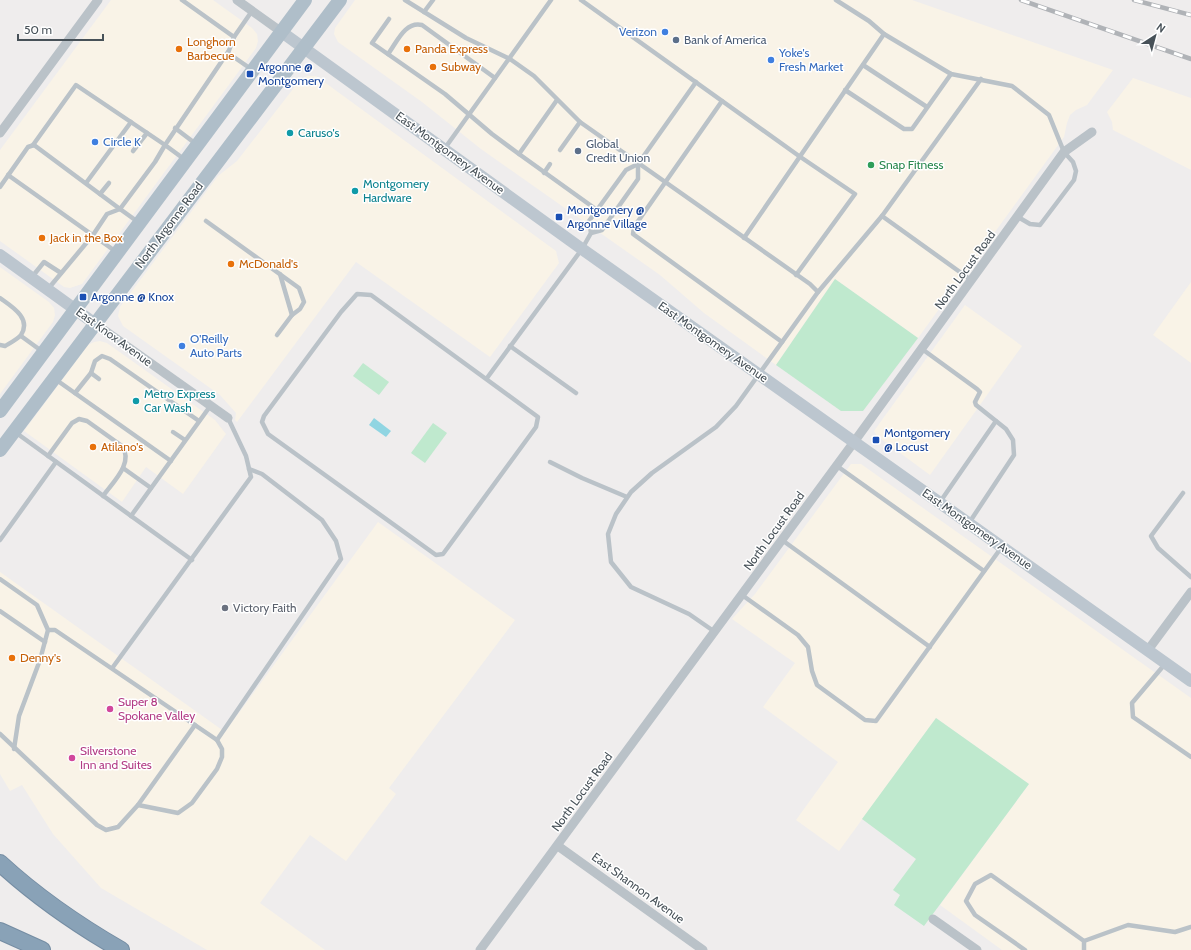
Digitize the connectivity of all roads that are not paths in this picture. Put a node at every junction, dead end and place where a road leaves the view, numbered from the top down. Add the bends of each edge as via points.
1 (98, 0) edge
2 (236, 0) edge
3 (306, 0) edge
4 (340, 0) edge
5 (405, 0) edge
6 (433, 0) edge
7 (551, 0) edge
8 (581, 0) edge
9 (836, 0) edge
10 (183, 1) edge
11 (252, 11) junction
12 (424, 12) junction
13 (388, 19) dead end
14 (283, 33) junction
15 (884, 34) junction
16 (234, 37) junction
17 (304, 48) junction
18 (228, 52) junction
19 (388, 54) junction
20 (510, 59) junction
21 (863, 65) junction
22 (254, 72) junction
23 (950, 74) junction
24 (495, 78) junction
25 (981, 79) junction
26 (696, 82) junction
27 (845, 90) junction
28 (557, 100) junction
29 (722, 101) junction
30 (927, 107) junction
31 (469, 113) junction
32 (131, 122) junction
33 (580, 122) junction
34 (176, 128) junction
35 (1092, 132) dead end
36 (0, 133) edge
37 (147, 133) junction
38 (33, 145) junction
39 (165, 145) junction
40 (198, 146) junction
41 (444, 149) junction
42 (560, 150) dead end
43 (133, 151) dead end
44 (1064, 152) junction
45 (519, 154) junction
46 (799, 156) junction
47 (186, 161) junction
48 (550, 164) dead end
49 (638, 164) junction
50 (544, 173) junction
51 (8, 175) junction
52 (86, 183) junction
53 (109, 183) dead end
54 (665, 183) junction
55 (0, 187) edge
56 (100, 194) junction
57 (120, 209) junction
58 (596, 210) junction
59 (882, 216) junction
60 (1018, 217) junction
61 (206, 221) dead end
62 (141, 224) junction
63 (591, 233) junction
64 (93, 235) junction
65 (744, 238) junction
66 (582, 249) junction
67 (118, 253) junction
68 (0, 255) edge
69 (61, 273) junction
70 (280, 274) junction
71 (796, 275) junction
72 (31, 278) junction
73 (972, 281) junction
74 (48, 289) junction
75 (818, 292) junction
76 (0, 298) edge
77 (76, 310) junction
78 (292, 316) junction
79 (94, 323) junction
80 (277, 335) dead end
81 (21, 336) junction
82 (782, 342) junction
83 (0, 344) edge
84 (510, 346) junction
85 (922, 349) junction
86 (44, 353) junction
87 (91, 373) junction
88 (759, 374) junction
89 (53, 378) junction
90 (486, 378) junction
91 (99, 379) dead end
92 (75, 393) junction
93 (576, 393) dead end
94 (210, 405) junction
95 (0, 411) edge
96 (228, 418) joint
97 (199, 421) junction
98 (996, 421) junction
99 (14, 431) junction
100 (174, 432) dead end
101 (185, 440) junction
102 (854, 442) junction
103 (0, 450) edge
104 (48, 456) junction
105 (171, 461) junction
106 (56, 462) junction
107 (550, 462) dead end
108 (837, 466) junction
109 (123, 468) junction
110 (249, 469) junction
111 (151, 488) junction
112 (1183, 493) dead end
113 (103, 496) junction
114 (627, 497) junction
115 (940, 503) junction
116 (131, 516) junction
117 (969, 523) junction
118 (0, 540) edge
119 (782, 540) junction
120 (1002, 547) junction
121 (192, 560) junction
122 (984, 571) junction
123 (1191, 577) edge
124 (0, 579) edge
125 (1191, 592) edge
126 (742, 595) junction
127 (0, 611) edge
128 (48, 630) junction
129 (715, 632) junction
130 (45, 642) junction
131 (930, 647) junction
132 (1148, 650) junction
133 (1166, 663) junction
134 (113, 668) junction
135 (1191, 681) edge
136 (195, 725) junction
137 (0, 734) edge
138 (217, 740) junction
139 (14, 749) junction
140 (1191, 757) edge
141 (138, 805) junction
142 (558, 846) junction
143 (0, 863) edge
144 (933, 919) dead end
145 (1191, 927) edge
146 (0, 931) edge
147 (1084, 941) junction
148 (42, 950) edge
149 (121, 950) edge
150 (480, 950) edge
151 (703, 950) edge
152 (977, 950) edge
153 (1025, 950) edge
154 (1084, 950) edge

1 - 36 street
2 - 11 street, East Montgomery Avenue
3 - 14 main road, North Argonne Road
4 - 17 main road, North Argonne Road
5 - 12 lane
6 - 12 lane
7 - 20 lane
8 - 26 lane
9 - 15 lane
10 - 16 lane
11 - 14 street, East Montgomery Avenue
11 - 16 lane
12 - 20 lane via 466,38
13 - 19 lane via 372,43
14 - 17 main road, East Montgomery Avenue
14 - 22 main road, North Argonne Road
15 - 21 lane
15 - 23 lane
16 - 18 lane
17 - 41 main road, East Montgomery Avenue
17 - 79 main road, North Argonne Road
18 - 22 lane
18 - 34 lane
19 - 24 lane via 408,26 422,25
19 - 31 lane
20 - 24 lane
20 - 28 lane via 534,76
21 - 27 lane
21 - 30 lane
22 - 40 main road, North Argonne Road
23 - 25 lane
23 - 30 lane
24 - 31 lane
25 - 44 lane via 1012,86 1049,115
25 - 59 lane
26 - 29 lane
26 - 49 lane
27 - 30 lane via 904,129 912,129
27 - 46 lane
28 - 33 lane
28 - 45 lane
29 - 46 lane
29 - 54 lane
31 - 41 lane
31 - 45 lane
32 - 37 lane
32 - 38 lane via 76,85
32 - 52 lane
33 - 42 lane
33 - 49 lane
34 - 39 lane
34 - 40 lane
35 - 44 street, North Locust Road
37 - 39 lane
37 - 43 lane
38 - 51 lane via 28,147
38 - 52 lane
39 - 47 lane
39 - 57 lane
40 - 47 main road, North Argonne Road
41 - 66 main road, East Montgomery Avenue
44 - 60 street, North Locust Road
44 - 60 lane via 1073,162 1076,171 1074,180 1048,217 1040,225 1030,224
45 - 50 lane
46 - 65 lane
46 - 71 lane via 855,194
47 - 62 main road, North Argonne Road
48 - 50 lane
49 - 54 lane
49 - 58 lane via 626,170
49 - 63 lane via 638,179 602,230
50 - 58 lane
51 - 55 lane
51 - 64 lane
52 - 56 lane
53 - 56 lane
54 - 65 lane
54 - 82 lane via 634,227 634,234
56 - 57 lane
57 - 62 lane
57 - 64 lane via 107,214
58 - 63 lane via 589,221
59 - 73 lane
59 - 75 lane
60 - 73 street, North Locust Road
61 - 70 lane
62 - 67 main road, North Argonne Road
63 - 66 lane
64 - 67 lane
64 - 69 lane
65 - 71 lane
66 - 84 lane
66 - 88 main road, East Montgomery Avenue
67 - 77 main road, North Argonne Road
68 - 72 main road, East Knox Avenue
69 - 72 lane via 44,262
69 - 74 lane
70 - 78 lane
70 - 78 lane via 299,288 304,302
71 - 75 lane
72 - 74 main road, East Knox Avenue
73 - 85 street, North Locust Road
74 - 77 main road, East Knox Avenue
75 - 82 lane
76 - 81 lane via 18,311 23,319 24,328
77 - 79 main road, East Knox Avenue
77 - 86 main road, North Argonne Road
78 - 80 lane
79 - 89 main road, North Argonne Road
79 - 94 street, East Knox Avenue
81 - 83 lane via 5,346
81 - 86 lane
82 - 88 lane
84 - 90 lane
84 - 93 lane
85 - 98 lane via 980,392 976,405
85 - 102 street, North Locust Road
86 - 95 main road, North Argonne Road
87 - 91 lane
87 - 92 lane
87 - 97 lane via 95,361 102,356 110,359
88 - 102 main road, East Montgomery Avenue
88 - 114 lane via 736,406 716,427 652,473
89 - 92 lane
89 - 99 main road, North Argonne Road
90 - 90 lane via 371,295 357,294 341,312 262,422 268,434 436,555 443,554 536,427 538,416
92 - 105 lane
94 - 96 street, East Knox Avenue
94 - 97 lane
96 - 110 lane via 246,456
97 - 101 lane
98 - 115 lane
98 - 117 lane via 1006,429 1013,440 1014,455
99 - 103 main road, North Argonne Road
99 - 104 lane
100 - 101 lane
101 - 105 lane
102 - 108 street, North Locust Road
102 - 115 main road, East Montgomery Avenue
104 - 106 lane
104 - 109 lane via 72,423 79,419 87,421 122,446 127,459
105 - 111 lane
106 - 113 lane
106 - 118 lane
107 - 114 lane
108 - 119 street, North Locust Road
108 - 122 lane
109 - 111 lane
109 - 113 lane
110 - 121 lane via 251,477
110 - 138 lane via 262,474 322,520 336,541 341,559
111 - 116 lane
112 - 123 lane via 1151,536 1158,548
113 - 116 lane
114 - 129 lane via 616,514 608,534 611,562 632,587 689,614
115 - 117 main road, East Montgomery Avenue
116 - 121 lane
117 - 120 main road, East Montgomery Avenue
119 - 126 street, North Locust Road
119 - 131 lane
120 - 122 lane
120 - 132 main road, East Montgomery Avenue
121 - 134 lane
122 - 131 lane
124 - 128 lane via 37,605
125 - 132 street
126 - 129 street, North Locust Road
126 - 131 lane via 798,635 808,647 817,685 865,720 876,721
127 - 130 lane
128 - 130 lane
128 - 134 lane via 56,630
129 - 142 street, North Locust Road
130 - 139 lane via 19,716
132 - 133 main road, East Montgomery Avenue
133 - 135 main road, East Montgomery Avenue
133 - 140 lane via 1132,703 1133,717
134 - 136 lane
136 - 138 lane
136 - 141 lane
137 - 139 lane
138 - 141 lane via 222,749 222,757 217,769 192,804 178,813
139 - 141 lane via 97,825 106,830 118,827
142 - 150 street, North Locust Road
142 - 151 street, East Shannon Avenue
143 - 149 highway via 30,890 78,925
144 - 152 street
145 - 147 lane via 1175,932 1128,925
146 - 148 highway
147 - 153 lane via 991,876 975,884 966,901 975,915
147 - 154 lane

